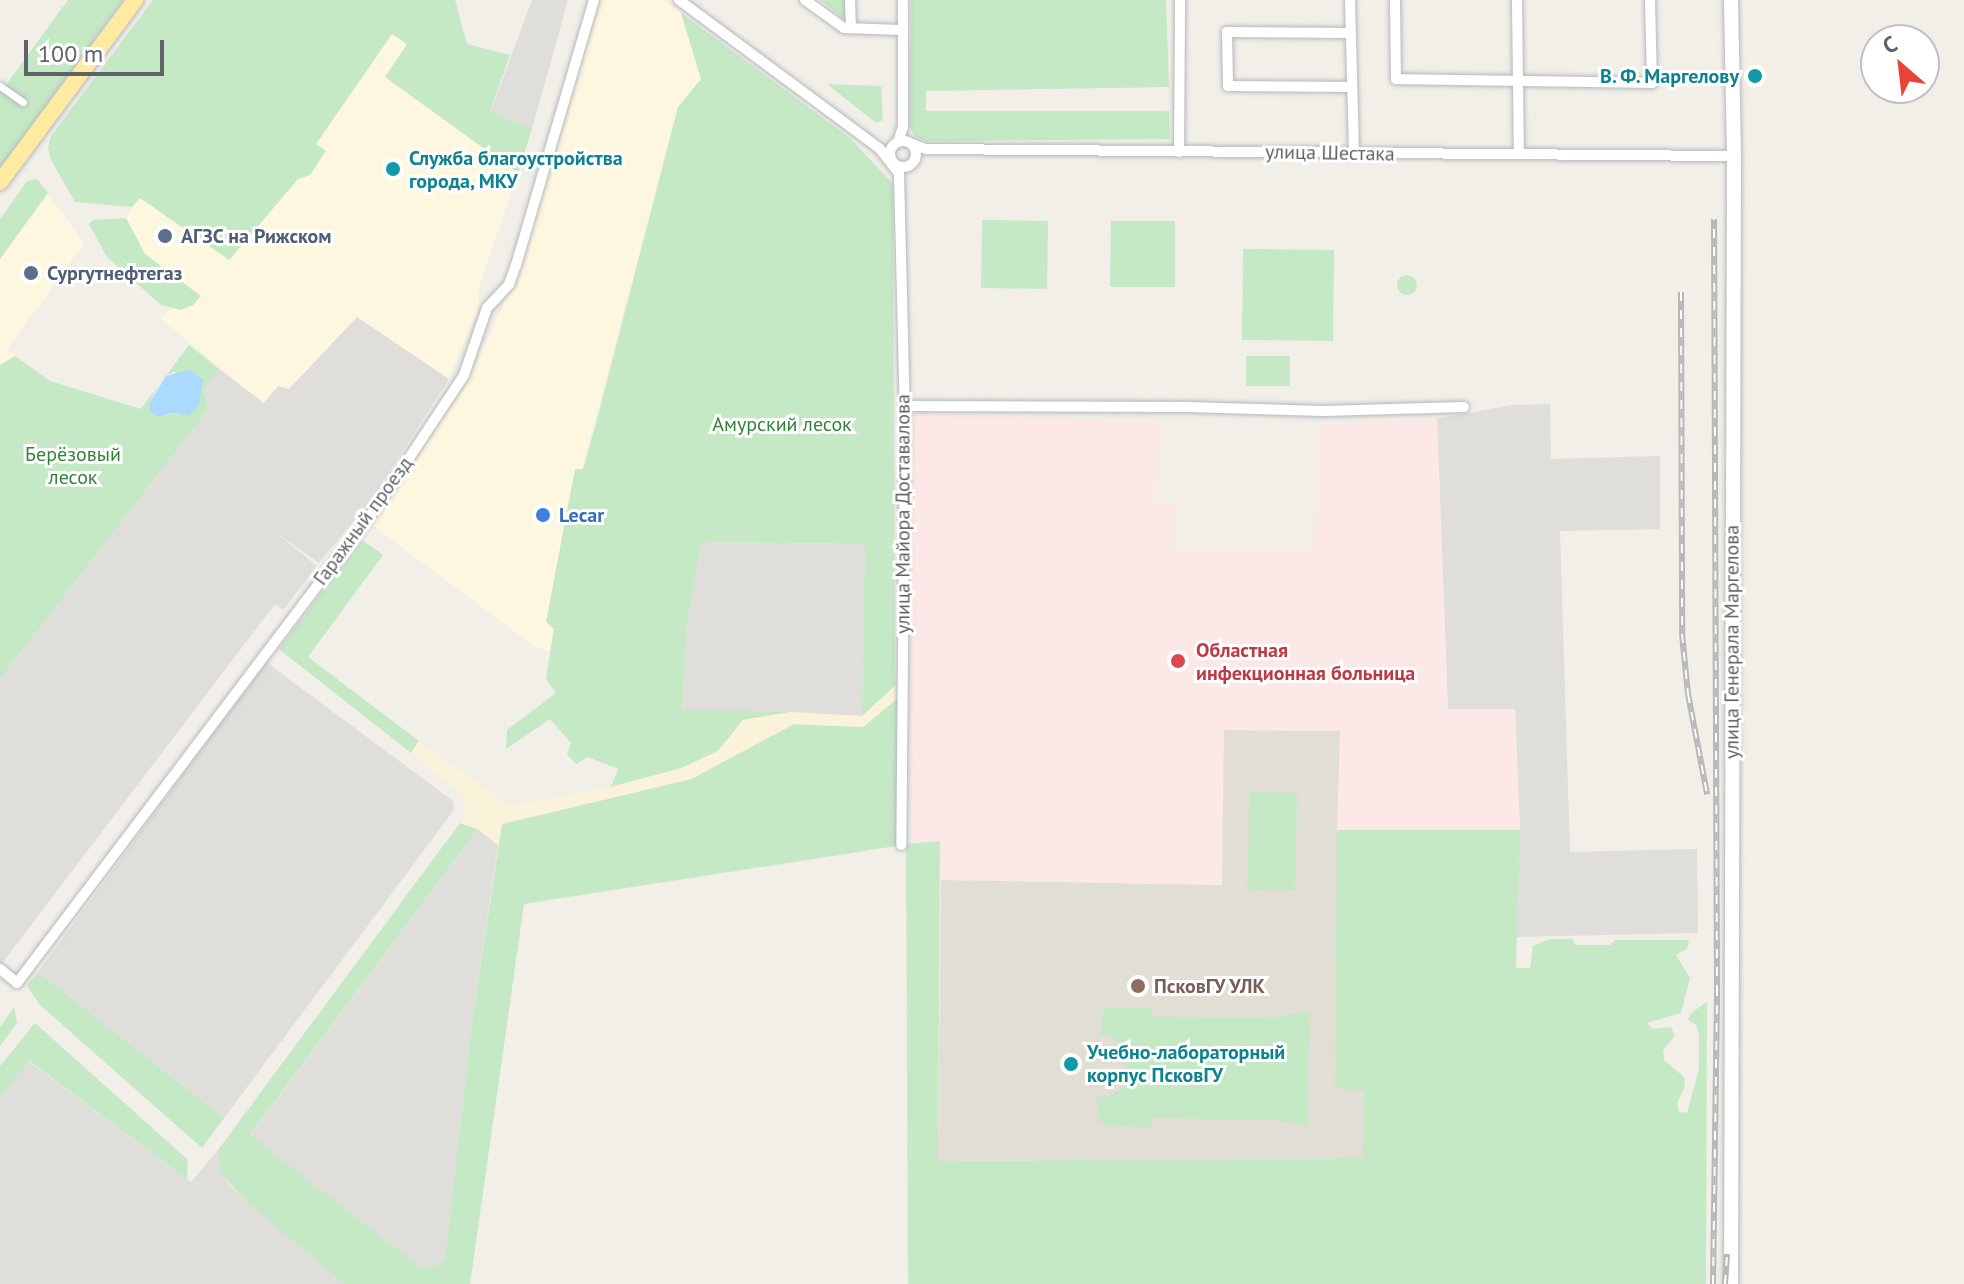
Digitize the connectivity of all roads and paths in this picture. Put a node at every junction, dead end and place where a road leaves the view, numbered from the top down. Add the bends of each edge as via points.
1 (135, 0) edge
2 (594, 0) edge
3 (679, 0) edge
4 (805, 0) edge
5 (850, 0) edge
6 (903, 0) edge
7 (1180, 0) edge
8 (1350, 0) edge
9 (1395, 0) edge
10 (1517, 0) edge
11 (1650, 0) edge
12 (1731, 0) edge
13 (851, 28) junction
14 (902, 30) junction
15 (1351, 33) junction
16 (1518, 82) junction
17 (0, 86) edge
18 (1352, 87) junction
19 (23, 102) dead end
20 (871, 143) junction
21 (903, 143) junction
22 (922, 152) junction
23 (1179, 152) junction
24 (1354, 153) junction
25 (1519, 154) junction
26 (1734, 156) junction
27 (893, 162) junction
28 (909, 166) junction
29 (0, 182) edge
30 (901, 183) junction
31 (904, 406) junction
32 (1464, 407) dead end
33 (901, 845) dead end
34 (0, 969) edge
35 (1731, 1284) edge

1 - 29 highway
2 - 34 street, Гаражный проезд via 516,265 509,284 487,308 464,375 376,508 17,983
3 - 20 street
4 - 13 street
5 - 13 street
6 - 14 street
7 - 23 street
8 - 15 street
9 - 16 street via 1396,79
10 - 16 street
11 - 16 street via 1652,83
12 - 26 main road, улица Генерала Маргелова
13 - 14 street
14 - 21 street
15 - 18 street
15 - 18 street via 1227,32 1228,86
16 - 25 street
17 - 19 street
18 - 24 street
20 - 21 street, улица Шестака
20 - 27 street
21 - 22 street, улица Шестака
21 - 27 street via 890,154
22 - 23 street, улица Шестака
22 - 28 street, улица Майора Доставалова
23 - 24 street, улица Шестака
24 - 25 street, улица Шестака
25 - 26 street, улица Шестака
26 - 35 main road, улица Генерала Маргелова
27 - 28 street
27 - 30 street, улица Майора Доставалова
28 - 30 street, улица Майора Доставалова
30 - 31 street, улица Майора Доставалова
31 - 32 street via 1323,411
31 - 33 street, улица Майора Доставалова

